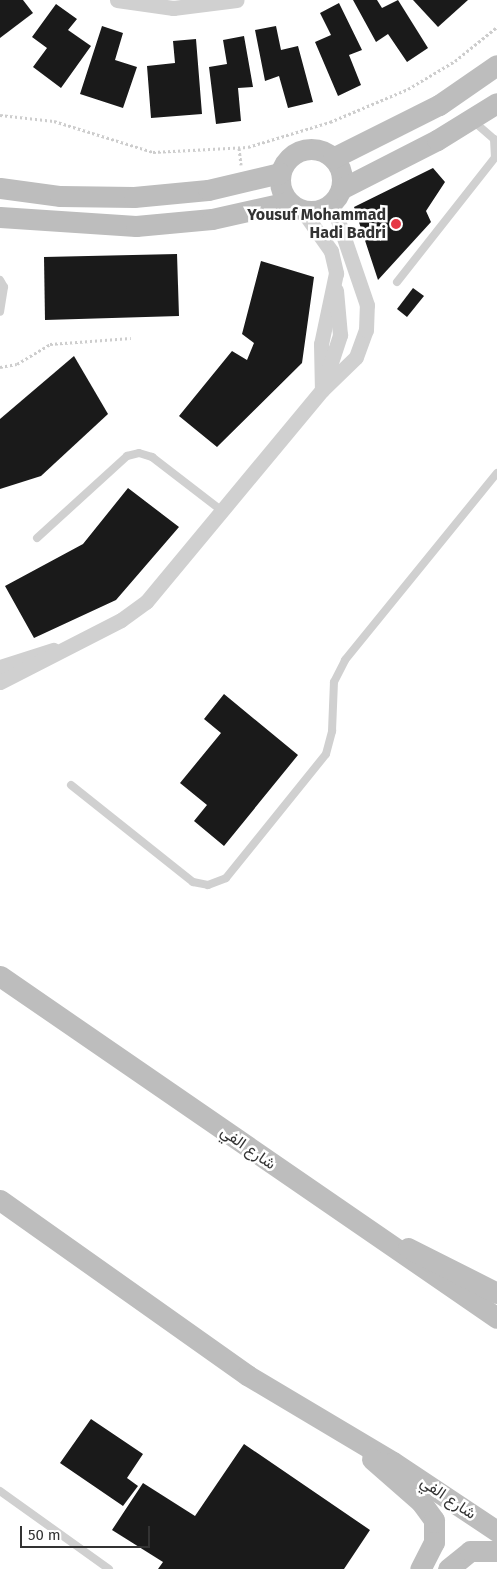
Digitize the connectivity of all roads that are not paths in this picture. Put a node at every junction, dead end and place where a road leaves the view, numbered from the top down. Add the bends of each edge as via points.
1 (118, 0) edge
2 (237, 0) edge
3 (497, 65) edge
4 (497, 103) edge
5 (472, 120) junction
6 (496, 156) edge
7 (332, 158) junction
8 (280, 173) junction
9 (0, 188) edge
10 (337, 196) junction
11 (295, 206) junction
12 (0, 217) edge
13 (0, 280) edge
14 (397, 282) dead end
15 (336, 284) junction
16 (0, 312) edge
17 (367, 317) junction
18 (341, 322) junction
19 (322, 390) junction
20 (497, 474) edge
21 (222, 511) junction
22 (37, 538) dead end
23 (76, 643) junction
24 (0, 667) edge
25 (0, 682) edge
26 (72, 785) dead end
27 (0, 976) edge
28 (0, 1200) edge
29 (380, 1240) junction
30 (497, 1293) edge
31 (497, 1318) edge
32 (356, 1439) junction
33 (0, 1491) edge
34 (497, 1531) edge
35 (497, 1551) edge
36 (109, 1569) edge
37 (420, 1569) edge
38 (448, 1569) edge

1 - 2 street via 173,8
3 - 7 street via 432,109
4 - 5 street
5 - 6 lane via 494,139
5 - 10 street
6 - 14 lane
7 - 8 street via 318,150 302,150 288,159
7 - 10 street via 341,172
8 - 9 street via 208,190 134,197 60,196
8 - 11 street via 281,188
10 - 11 street via 318,210
10 - 17 street via 364,292
11 - 12 street via 136,226
11 - 15 street via 331,251
13 - 16 lane via 4,287
15 - 18 street
15 - 19 street via 323,328
17 - 18 street
17 - 19 street via 356,357
18 - 19 street via 338,348
19 - 21 street
20 - 26 lane via 345,660 334,682 332,731 326,754 226,878 208,885 193,882
21 - 22 lane via 152,457 138,453 127,456
21 - 23 street via 146,602
23 - 24 street
23 - 25 street
27 - 29 street, شارع الفي
28 - 32 street, شارع الفي via 247,1375
29 - 30 street via 428,1256
29 - 31 street, شارع الفي
32 - 34 street, شارع الفي
32 - 37 street via 378,1466 431,1513 434,1542
33 - 36 lane
35 - 38 street via 470,1551

